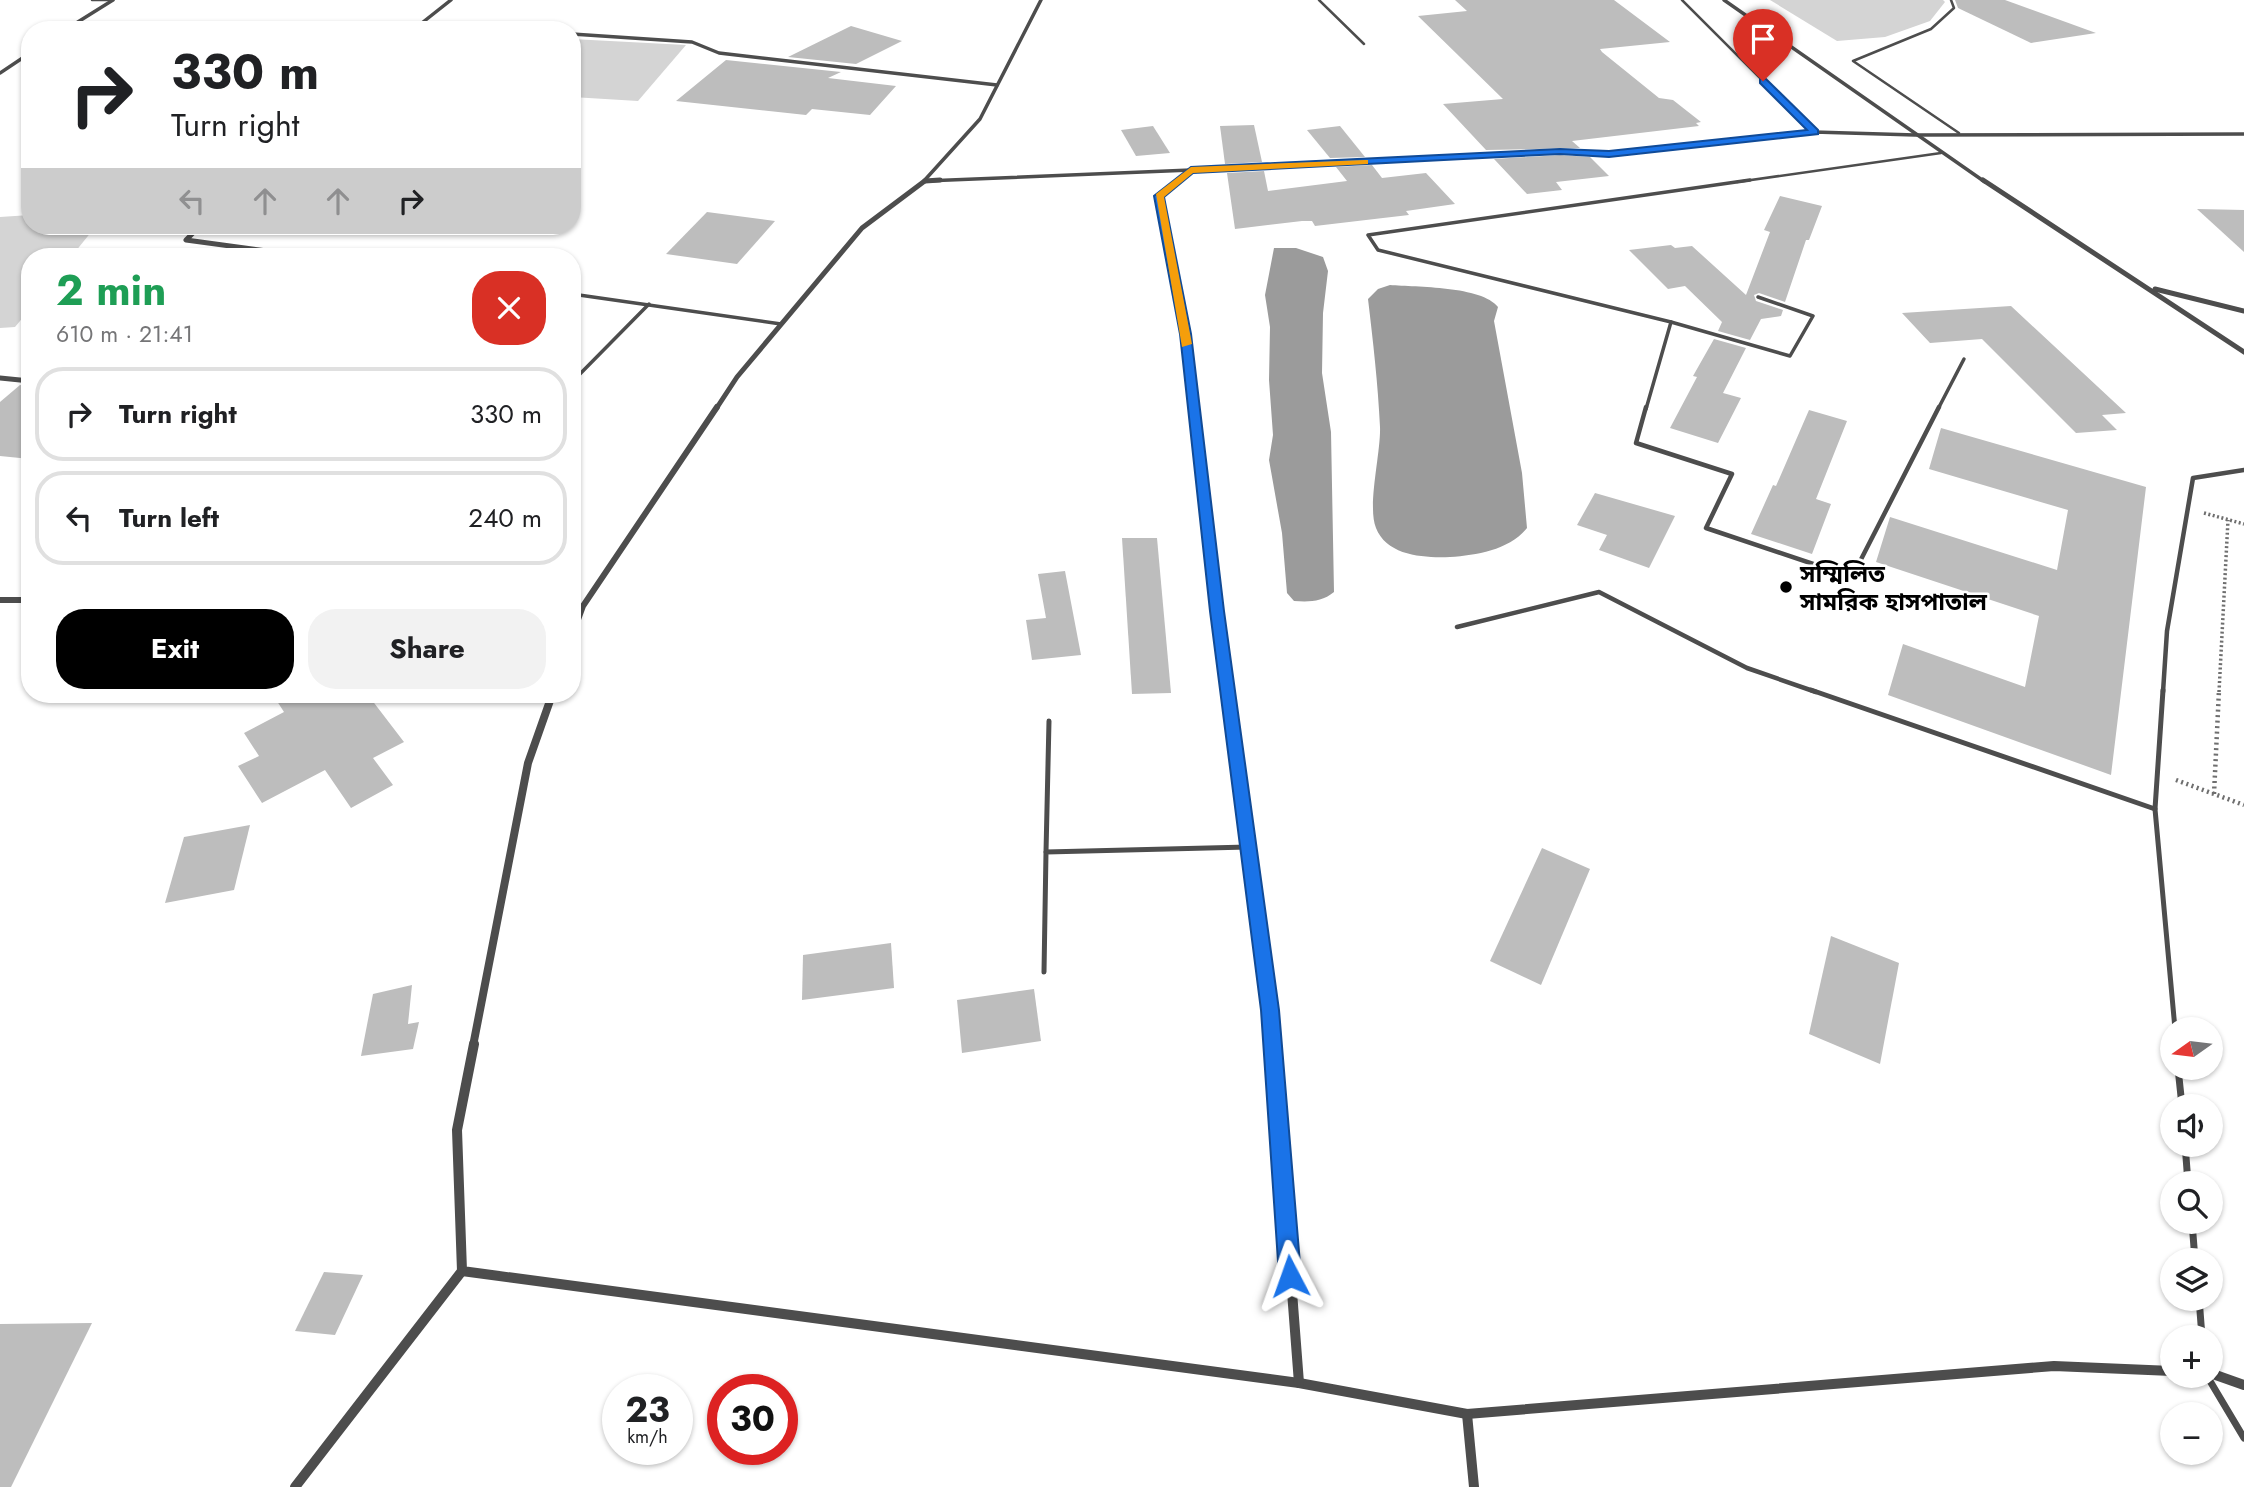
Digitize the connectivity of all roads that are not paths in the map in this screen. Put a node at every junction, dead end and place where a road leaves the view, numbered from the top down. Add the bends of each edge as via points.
1 (92, 0) edge
2 (113, 0) edge
3 (451, 0) edge
4 (1041, 0) edge
5 (1319, 0) edge
6 (1682, 0) edge
7 (1724, 0) edge
8 (1951, 0) edge
9 (79, 21) edge
10 (424, 21) edge
11 (581, 35) edge
12 (1364, 44) dead end
13 (21, 59) edge
14 (0, 73) edge
15 (997, 85) junction
16 (1814, 132) junction
17 (1959, 133) junction
18 (2244, 134) edge
19 (1915, 135) junction
20 (1941, 153) junction
21 (1191, 170) junction
22 (925, 181) junction
23 (191, 235) edge
24 (245, 248) edge
25 (2147, 288) junction
26 (581, 295) edge
27 (1758, 298) dead end
28 (649, 304) junction
29 (2244, 311) edge
30 (1671, 322) junction
31 (780, 324) junction
32 (2244, 352) edge
33 (1964, 359) dead end
34 (581, 373) edge
35 (0, 379) edge
36 (21, 380) edge
37 (2244, 470) edge
38 (21, 599) edge
39 (0, 600) edge
40 (583, 606) joint
41 (581, 611) edge
42 (1457, 627) dead end
43 (549, 703) edge
44 (1049, 721) dead end
45 (2155, 809) junction
46 (1248, 847) junction
47 (1046, 852) junction
48 (1044, 972) dead end
49 (2174, 1017) edge
50 (462, 1271) junction
51 (2160, 1370) edge
52 (2223, 1378) edge
53 (1298, 1383) junction
54 (2244, 1385) edge
55 (2217, 1388) edge
56 (1467, 1414) junction
57 (2244, 1438) edge
58 (295, 1487) edge
59 (1474, 1487) edge

1 - 2 lane
2 - 9 street
3 - 10 street
4 - 15 street
5 - 12 lane
6 - 16 lane
7 - 19 street
8 - 17 lane via 1954,8 1931,29 1853,61
11 - 15 street via 692,42 719,53
13 - 14 street
15 - 22 street via 980,119
16 - 19 street
16 - 21 street via 1609,154 1560,151
17 - 18 street
17 - 19 street
19 - 20 street
20 - 25 street
20 - 30 lane via 1368,235 1378,250
21 - 22 street
21 - 46 street via 1159,196 1185,334
22 - 31 street via 862,228
23 - 24 street via 186,240
25 - 29 street
25 - 32 street
26 - 28 lane
27 - 30 lane via 1813,316 1790,356
28 - 31 lane
28 - 34 lane
30 - 33 lane via 1636,443 1732,474 1706,528 1852,577
31 - 40 street via 737,377
35 - 36 street
37 - 45 lane via 2193,478 2167,631
38 - 39 street
40 - 41 street
42 - 45 lane via 1599,592 1747,668
43 - 50 street via 528,763 457,1130
44 - 47 lane
45 - 49 lane
46 - 47 lane
46 - 53 street via 1270,1010
47 - 48 lane
50 - 53 street
50 - 58 street
51 - 56 street via 2054,1366
52 - 54 street
53 - 56 street
55 - 57 lane
56 - 59 street

